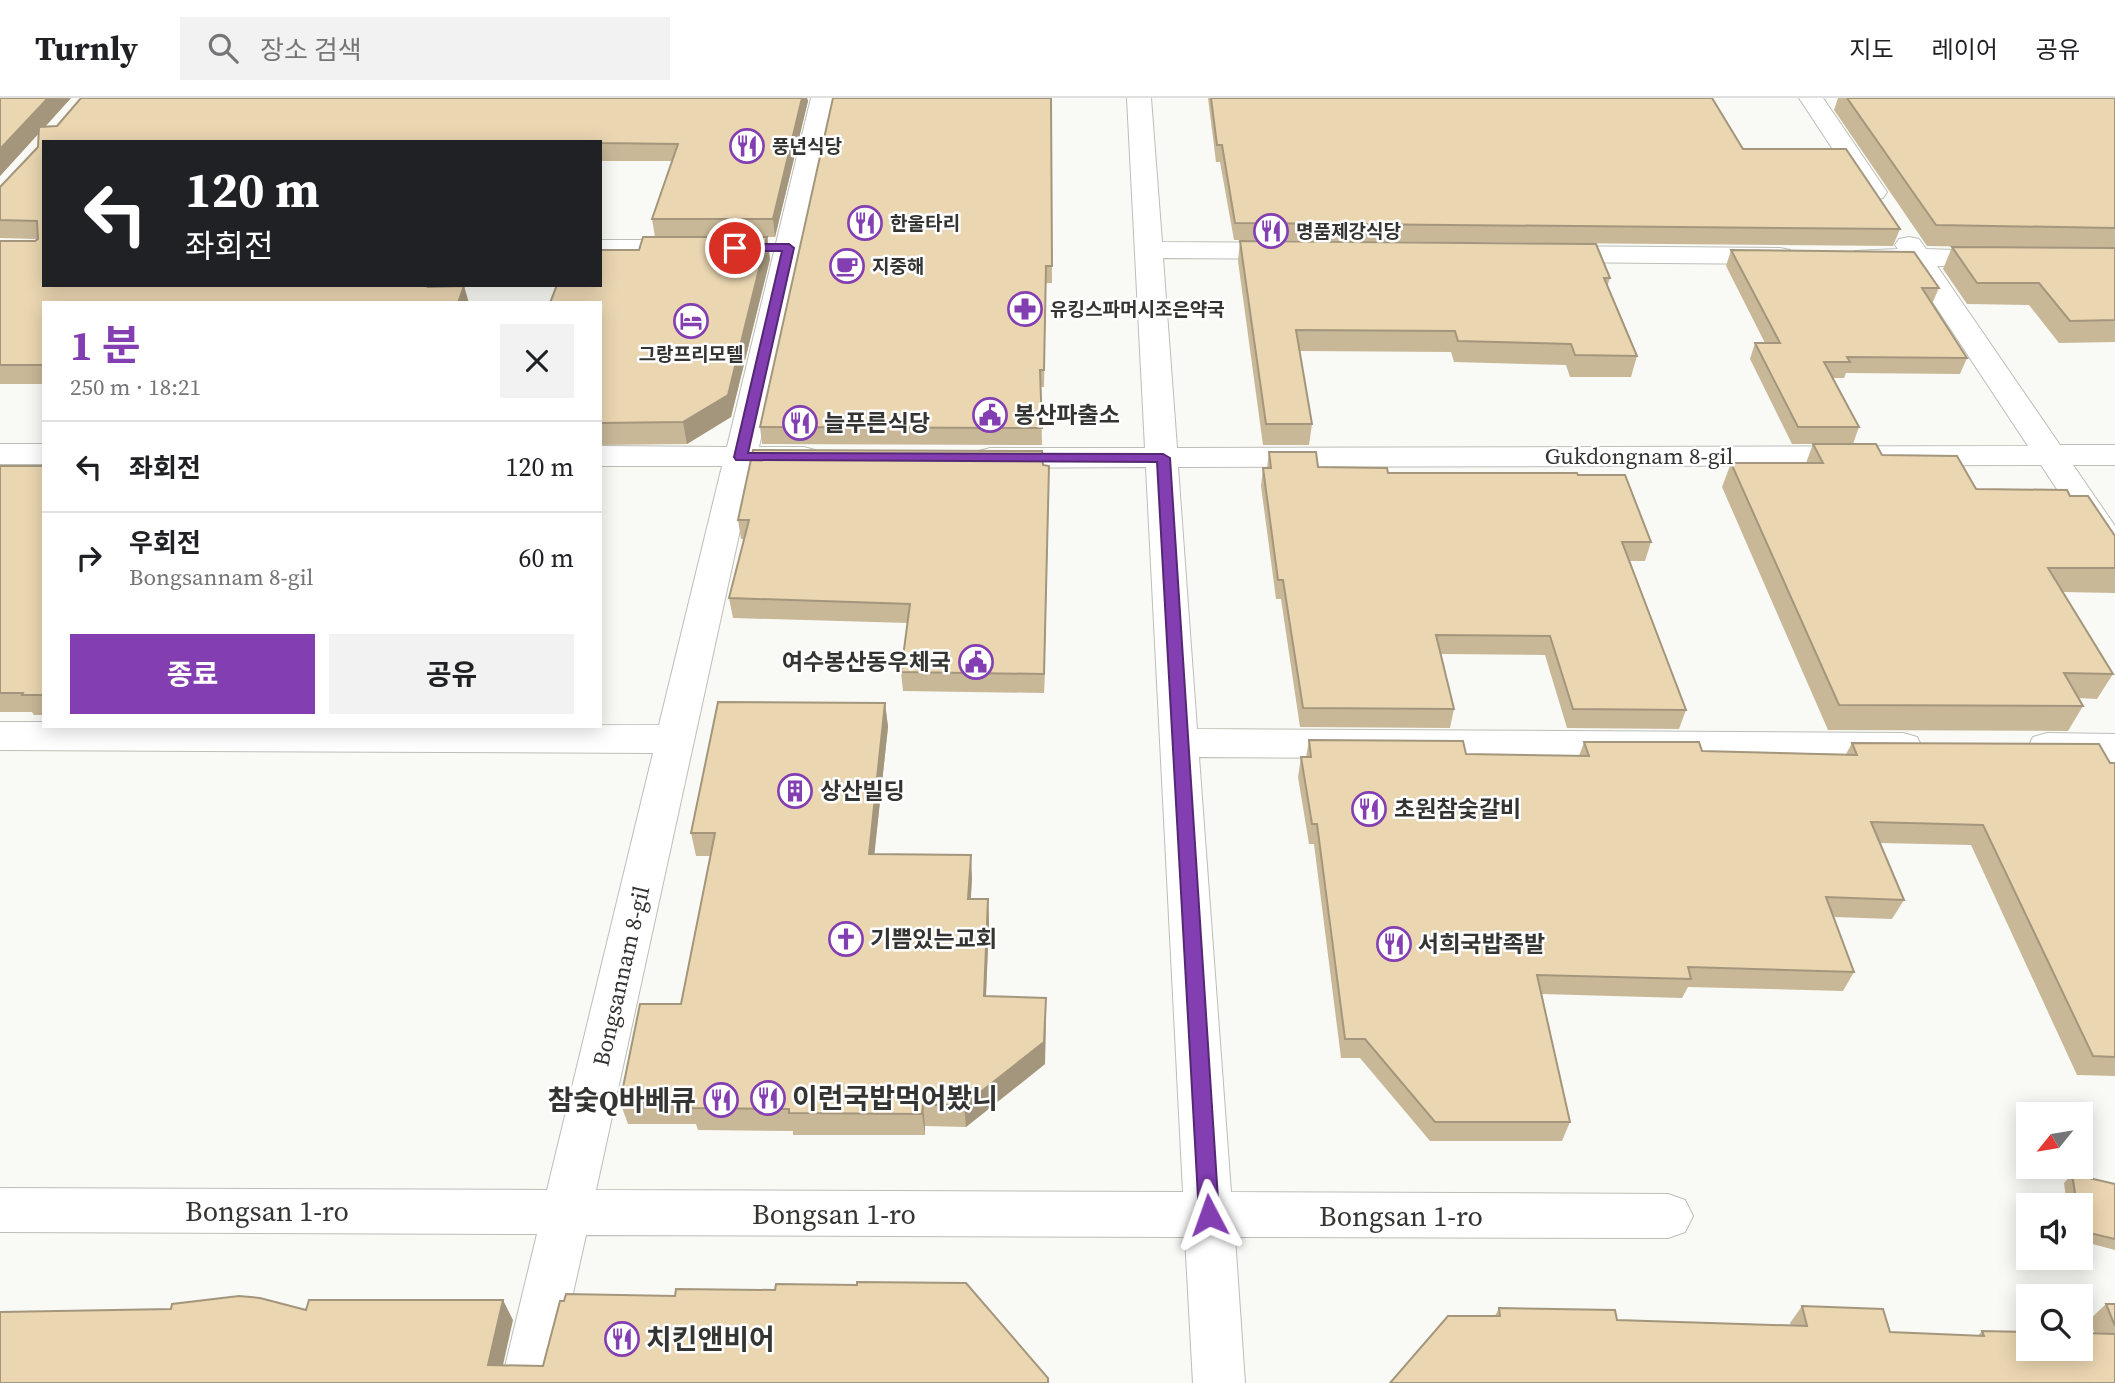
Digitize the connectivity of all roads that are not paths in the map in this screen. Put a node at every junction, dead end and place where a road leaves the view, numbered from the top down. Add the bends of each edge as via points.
1 (823, 98) edge
2 (1139, 98) edge
3 (1811, 98) edge
4 (602, 248) edge
5 (721, 248) edge
6 (1149, 250) junction
7 (1316, 251) edge
8 (1526, 253) edge
9 (1805, 256) edge
10 (1833, 256) edge
11 (1917, 257) junction
12 (2023, 258) edge
13 (0, 454) edge
14 (42, 454) edge
15 (2050, 454) junction
16 (2115, 455) edge
17 (602, 456) edge
18 (740, 457) junction
19 (836, 457) edge
20 (958, 458) edge
21 (1163, 458) junction
22 (2115, 551) edge
23 (0, 736) edge
24 (675, 739) junction
25 (1179, 743) junction
26 (1933, 747) edge
27 (2017, 747) edge
28 (2115, 748) edge
29 (0, 1210) edge
30 (566, 1212) junction
31 (1209, 1215) junction
32 (1668, 1216) dead end
33 (527, 1383) edge
34 (1219, 1383) edge

1 - 18 street, Bongsannam 8-gil via 775,248
2 - 6 street
3 - 11 street
4 - 5 street
6 - 7 street
6 - 21 street
8 - 9 street
10 - 11 street
11 - 12 street
11 - 15 street
13 - 14 street
15 - 16 street, Gukdongnam 8-gil
15 - 21 street, Gukdongnam 8-gil
15 - 22 street
17 - 18 street
18 - 19 street
18 - 24 street, Bongsannam 8-gil
20 - 21 street, Gukdongnam 8-gil
21 - 25 street
23 - 24 street
24 - 30 street, Bongsannam 8-gil
25 - 26 street
25 - 31 street
27 - 28 street
29 - 30 street, Bongsan 1-ro
30 - 31 street, Bongsan 1-ro
30 - 33 street, Bongsannam 8-gil
31 - 32 street, Bongsan 1-ro
31 - 34 street

